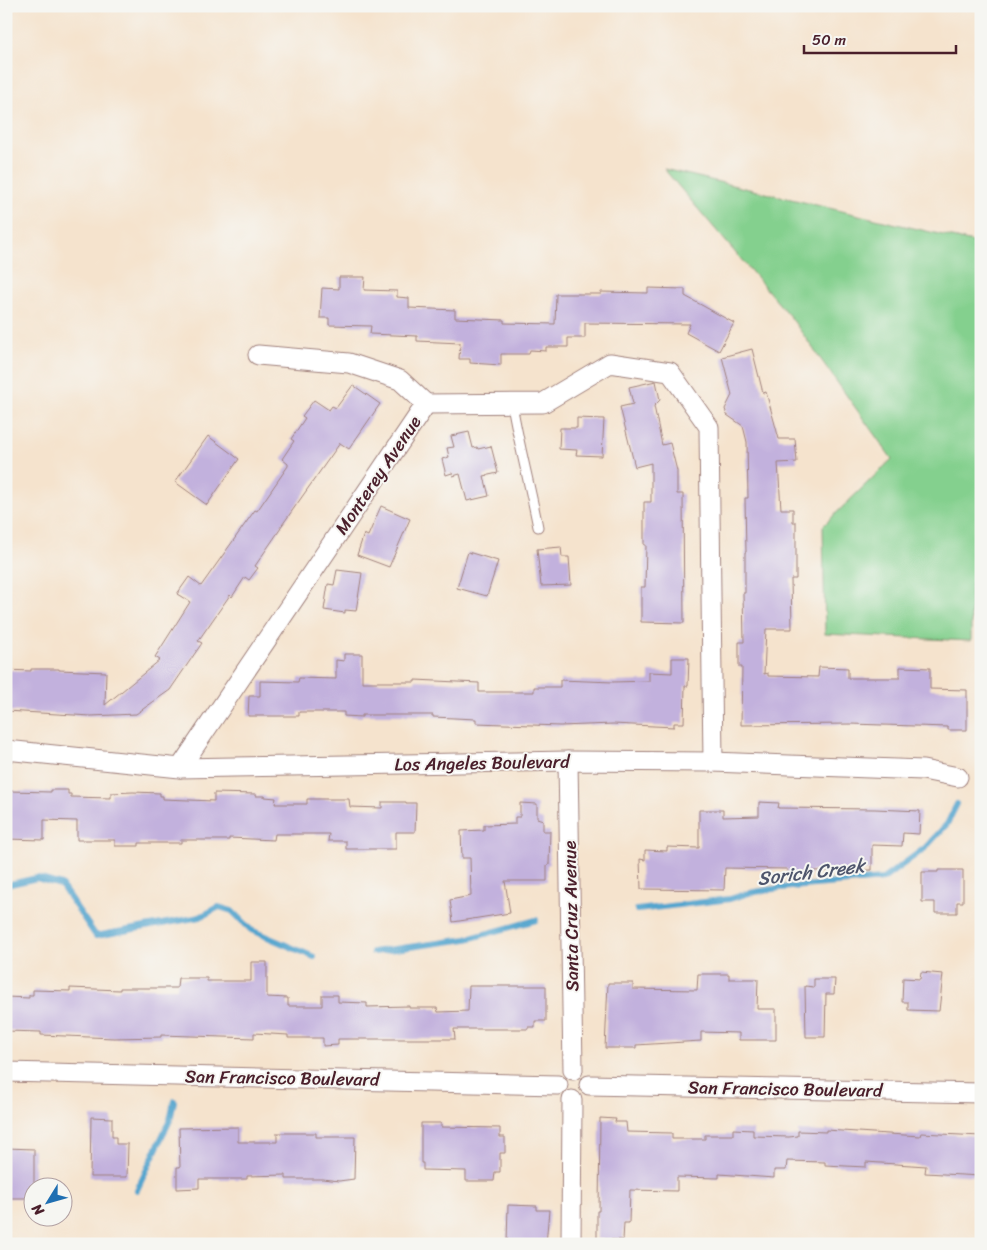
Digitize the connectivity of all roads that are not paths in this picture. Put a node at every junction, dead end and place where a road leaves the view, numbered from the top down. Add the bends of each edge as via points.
1 (258, 355) dead end
2 (426, 404) junction
3 (512, 404) junction
4 (538, 527) dead end
5 (6, 750) edge
6 (568, 761) junction
7 (713, 762) junction
8 (180, 768) junction
9 (958, 777) dead end
10 (573, 1070) junction
11 (6, 1072) edge
12 (558, 1085) junction
13 (589, 1085) junction
14 (981, 1093) edge
15 (572, 1100) junction
16 (571, 1244) edge

1 - 2 street via 349,363 400,380
2 - 3 street, Monterey Avenue
2 - 8 street, Monterey Avenue
3 - 4 lane
3 - 7 street, Monterey Avenue via 543,404 610,363 670,372 709,427
5 - 8 street, Los Angeles Boulevard
6 - 7 street, Los Angeles Boulevard
6 - 8 street, Los Angeles Boulevard
6 - 10 street, Santa Cruz Avenue
7 - 9 street, Los Angeles Boulevard via 923,770
10 - 12 street via 564,1073
10 - 13 street via 583,1074
11 - 12 street, San Francisco Boulevard
12 - 15 street via 562,1095
13 - 14 street, San Francisco Boulevard
13 - 15 street via 583,1097
15 - 16 street

